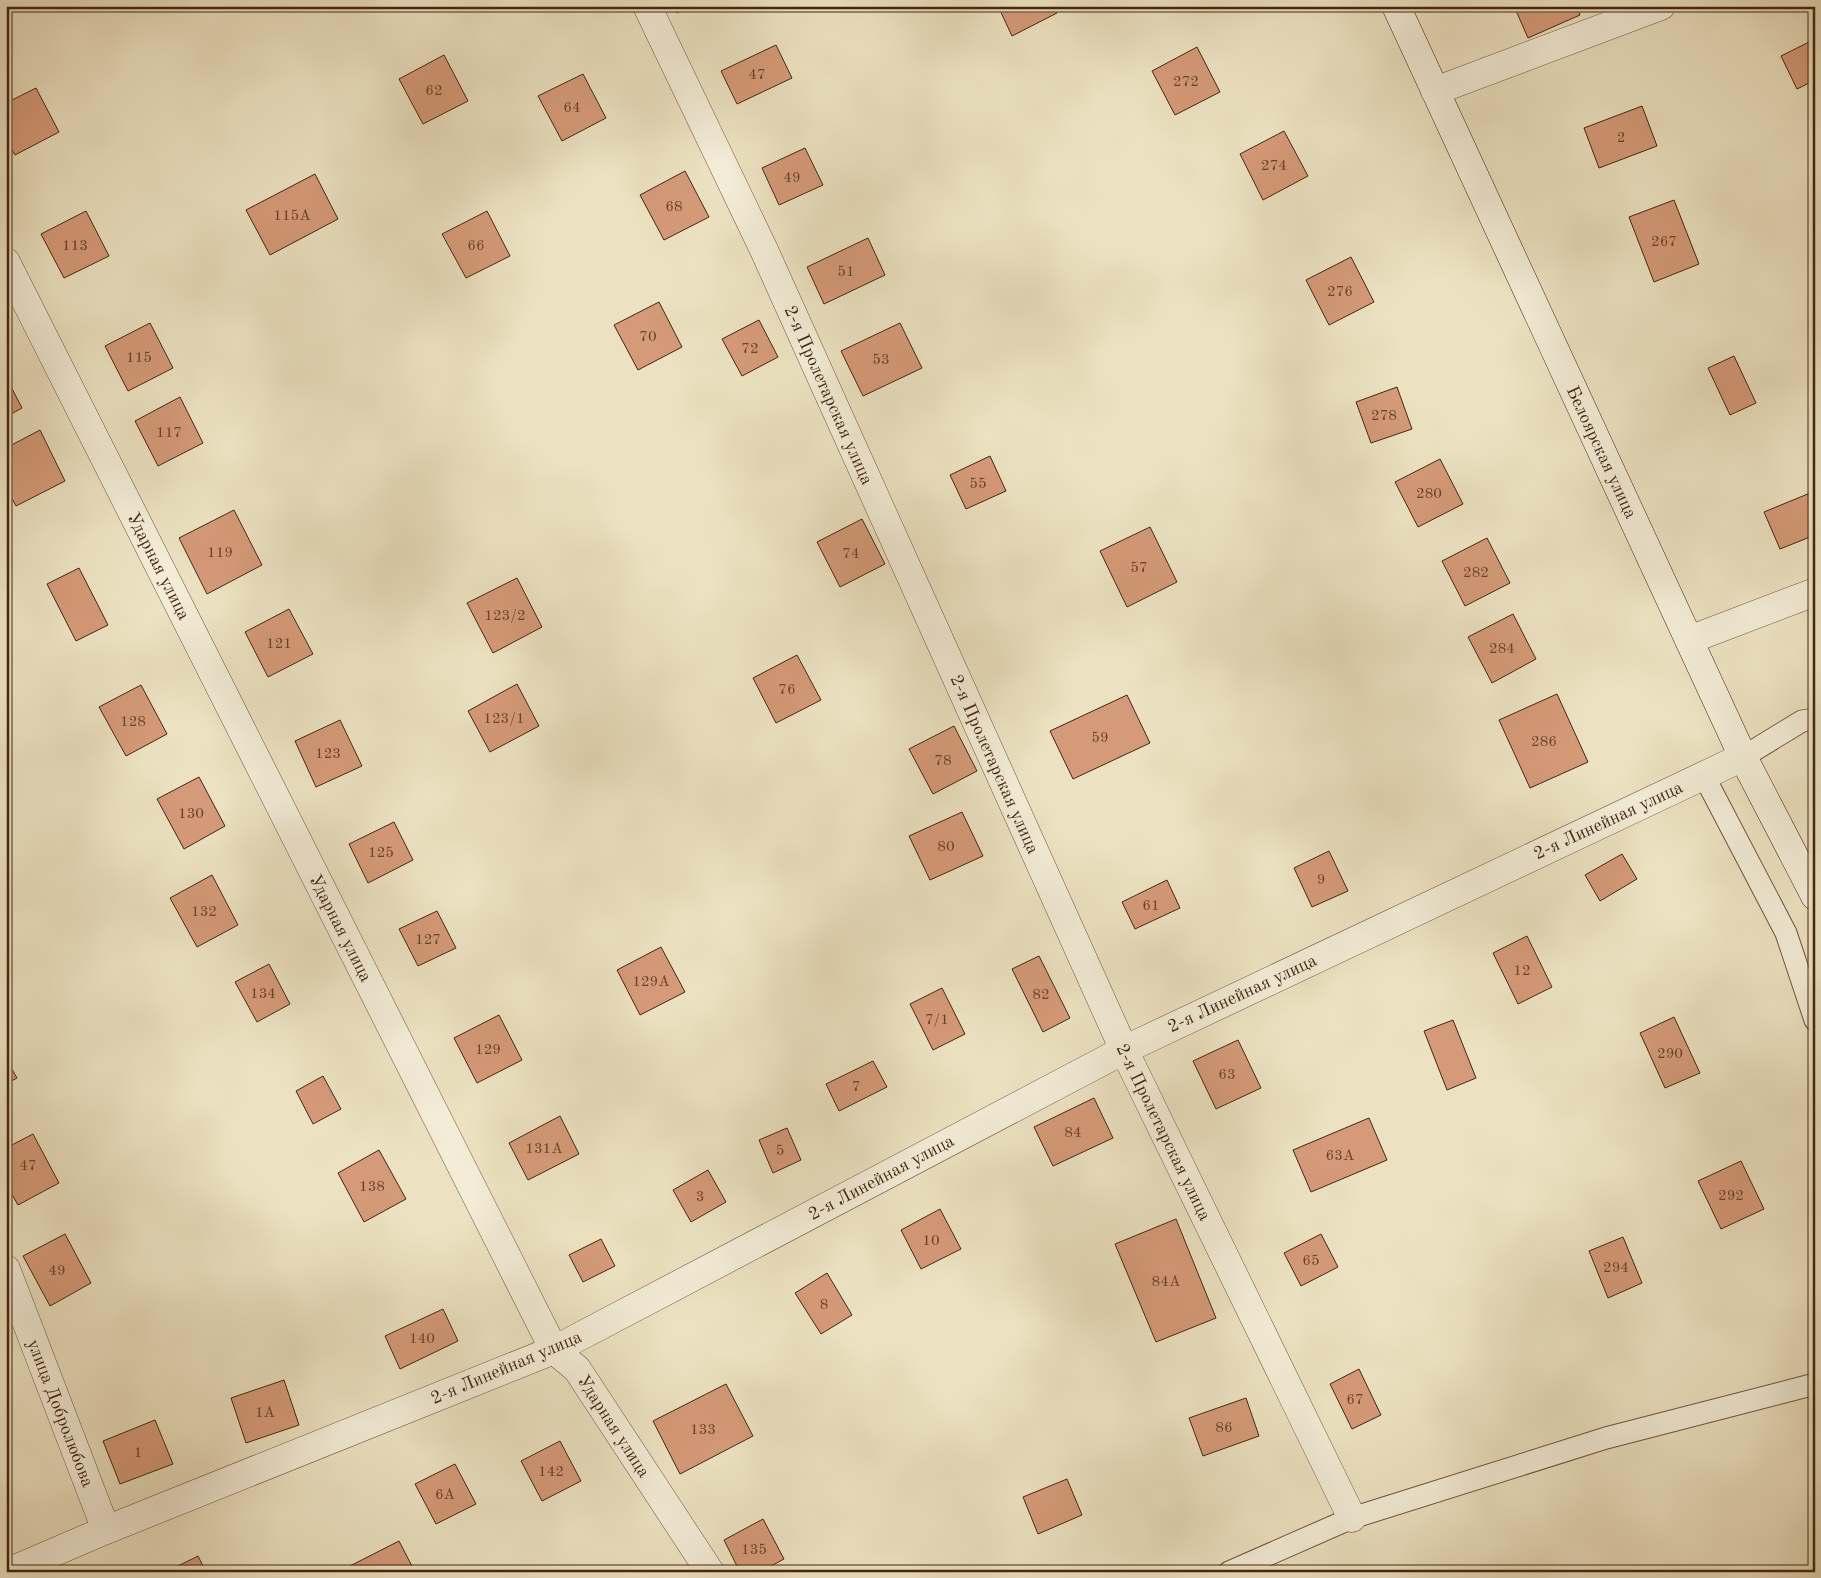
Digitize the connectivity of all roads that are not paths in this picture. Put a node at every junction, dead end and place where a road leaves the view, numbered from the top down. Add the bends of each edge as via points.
1 (647, 6) edge
2 (1396, 6) edge
3 (1661, 6) edge
4 (1435, 91) junction
5 (6, 262) edge
6 (1815, 592) edge
7 (1689, 640) junction
8 (1815, 719) edge
9 (1743, 757) junction
10 (1704, 776) junction
11 (1815, 896) edge
12 (1815, 1020) edge
13 (1124, 1050) junction
14 (6, 1269) edge
15 (554, 1350) junction
16 (1815, 1384) edge
17 (1352, 1518) junction
18 (106, 1530) junction
19 (8, 1572) edge
20 (710, 1572) edge
21 (1228, 1572) edge

1 - 13 street, 2-я Пролетарская улица via 764,250
2 - 4 street, Белоярская улица
3 - 4 street
4 - 7 street, Белоярская улица
5 - 15 street, Ударная улица
6 - 7 street
7 - 9 street, Белоярская улица
8 - 9 lane via 1802,722
9 - 10 street, 2-я Линейная улица
9 - 11 street, Белоярская улица
10 - 12 lane via 1786,933
10 - 13 street, 2-я Линейная улица
13 - 15 street, 2-я Линейная улица
13 - 17 street, 2-я Пролетарская улица
14 - 18 street, улица Добролюбова
15 - 18 street, 2-я Линейная улица
15 - 20 street, Ударная улица via 577,1369
16 - 17 lane via 1606,1438
17 - 21 lane
18 - 19 street, 2-я Линейная улица

